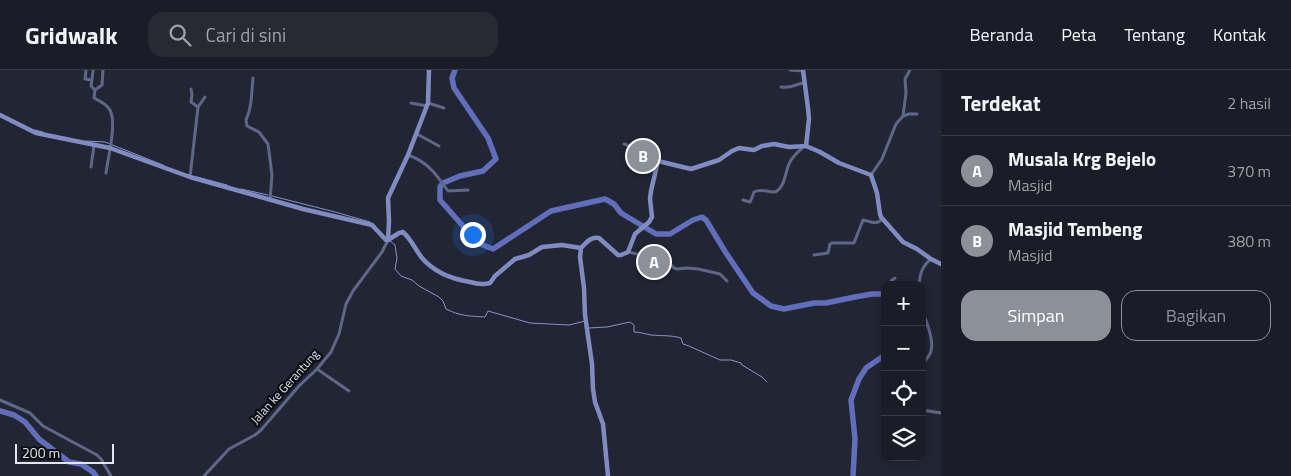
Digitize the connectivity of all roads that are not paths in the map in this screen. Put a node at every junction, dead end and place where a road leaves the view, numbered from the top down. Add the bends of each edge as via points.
1 (86, 70) edge
2 (103, 70) edge
3 (429, 70) edge
4 (790, 70) edge
5 (804, 70) edge
6 (910, 70) edge
7 (93, 72) dead end
8 (253, 78) dead end
9 (92, 80) junction
10 (804, 83) junction
11 (781, 87) dead end
12 (190, 88) dead end
13 (95, 90) junction
14 (205, 97) dead end
15 (411, 103) dead end
16 (427, 104) junction
17 (198, 107) junction
18 (444, 108) dead end
19 (917, 114) dead end
20 (0, 115) edge
21 (903, 116) junction
22 (417, 134) junction
23 (94, 144) junction
24 (624, 144) dead end
25 (439, 146) dead end
26 (805, 146) junction
27 (110, 148) junction
28 (408, 155) junction
29 (658, 161) junction
30 (91, 167) dead end
31 (106, 172) dead end
32 (871, 174) junction
33 (190, 176) junction
34 (468, 190) dead end
35 (271, 196) junction
36 (743, 200) dead end
37 (882, 219) junction
38 (388, 240) junction
39 (581, 248) junction
40 (628, 252) junction
41 (814, 255) dead end
42 (931, 259) junction
43 (941, 264) edge
44 (895, 278) dead end
45 (727, 281) dead end
46 (891, 281) edge
47 (920, 281) edge
48 (926, 322) edge
49 (926, 360) edge
50 (318, 369) junction
51 (349, 391) dead end
52 (0, 400) edge
53 (926, 411) edge
54 (941, 413) edge
55 (110, 476) edge
56 (204, 476) edge
57 (608, 476) edge

1 - 9 street via 85,79
2 - 13 street via 102,85
3 - 16 street, Jalan ke Gerantung
4 - 5 street
5 - 10 street
6 - 21 street via 905,79
7 - 9 street
8 - 35 street via 246,125 259,132 268,144
9 - 13 street via 91,86
10 - 11 street
10 - 26 street via 808,108
12 - 17 street via 191,102
13 - 27 street via 95,98 111,112
14 - 17 street
15 - 16 street
16 - 18 street
16 - 22 street, Jalan ke Gerantung
17 - 33 street
19 - 21 street
20 - 23 street via 36,133
21 - 32 street
22 - 25 street
22 - 28 street, Jalan ke Gerantung
23 - 27 street
23 - 30 street
24 - 29 street via 633,147 640,143
26 - 29 street via 768,144 754,150 739,148 719,160 691,169
26 - 32 street via 838,163
26 - 36 street via 791,161 777,191 759,190 754,192 750,202
27 - 31 street
27 - 33 street
28 - 34 street via 425,163 448,191
28 - 38 street, Jalan ke Gerantung via 388,198
29 - 40 street via 650,198 652,217 635,234
32 - 37 street
33 - 35 street
35 - 38 street via 372,225
37 - 41 street via 877,223 862,220 854,244 832,243 828,253
37 - 42 street via 903,242
38 - 39 street via 403,232 436,271 453,279 483,284 490,283 515,258 529,255 542,247 562,245
38 - 50 street, Jalan ke Gerantung via 344,307 333,348
39 - 40 street via 591,238 597,237 618,255
39 - 57 street via 593,389 603,424
40 - 45 street via 668,261 677,269 720,274
42 - 43 street
42 - 47 street via 922,270
44 - 46 street
48 - 49 street via 932,348
50 - 51 street
50 - 56 street, Jalan ke Gerantung via 293,392 261,430 229,450
52 - 55 street via 30,413 43,426 98,455
53 - 54 street

